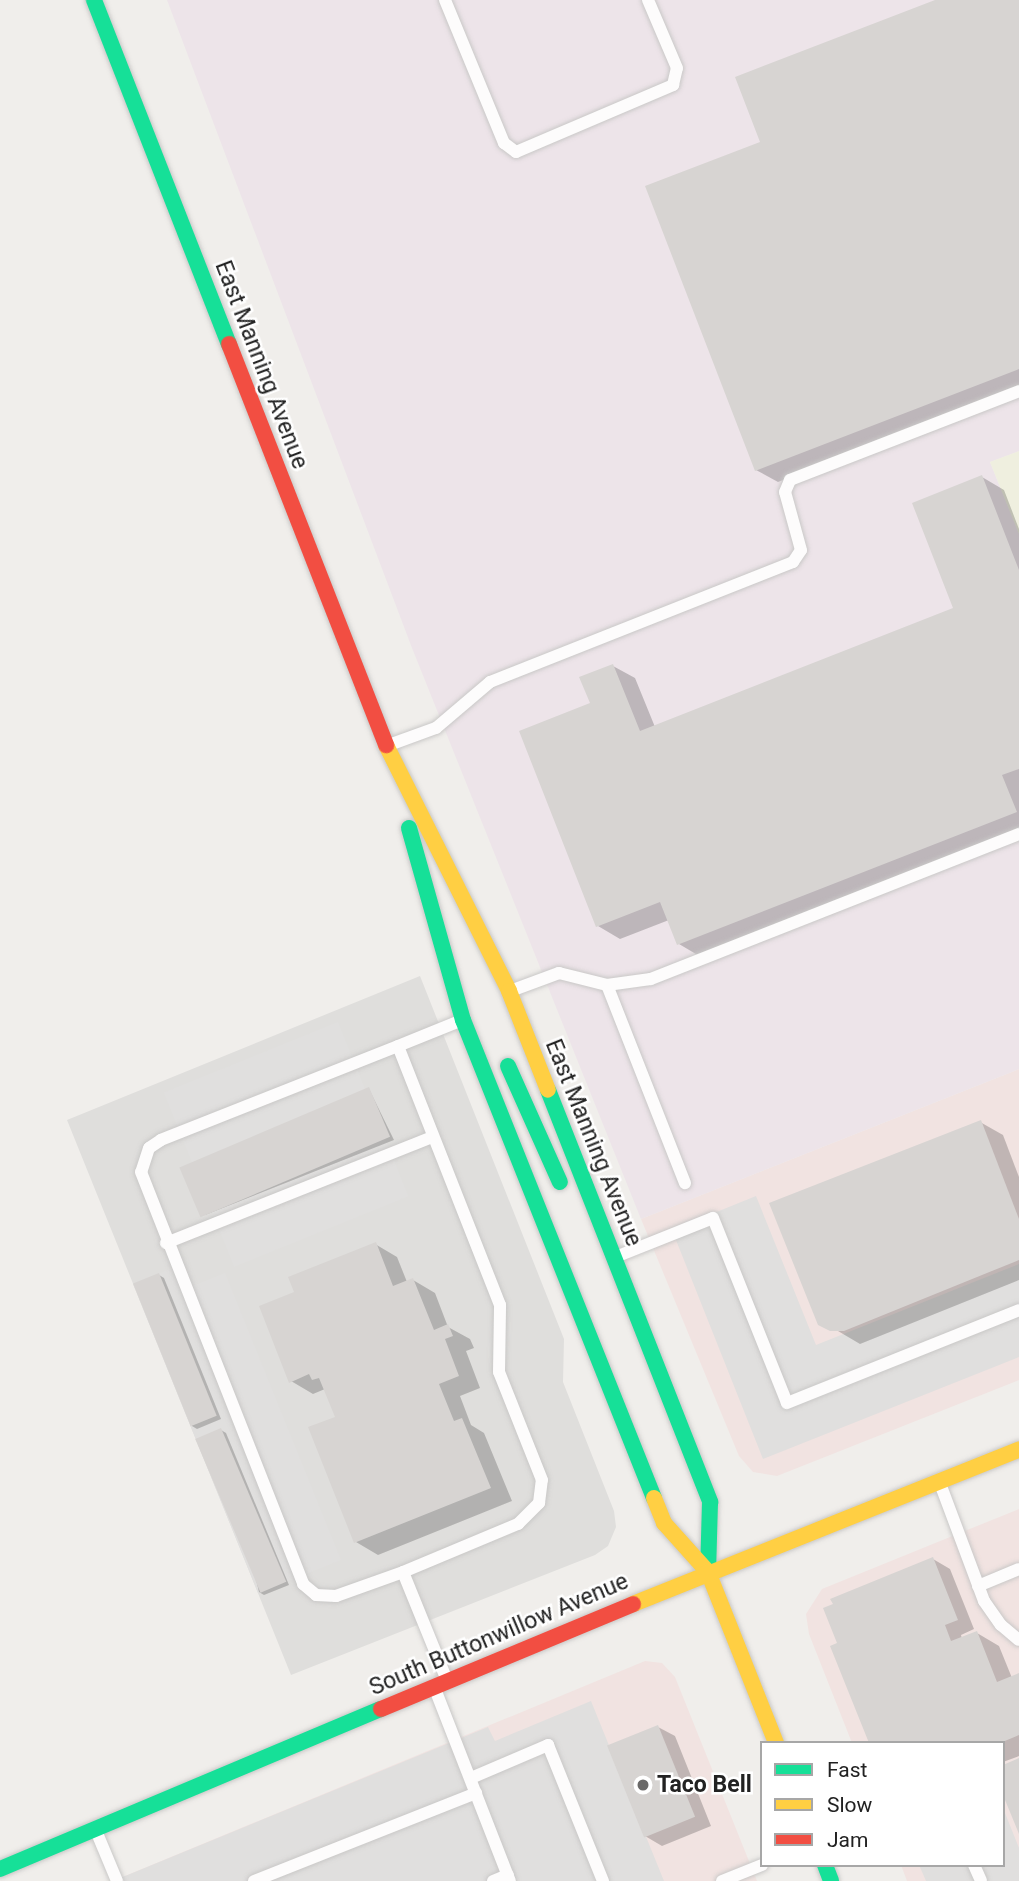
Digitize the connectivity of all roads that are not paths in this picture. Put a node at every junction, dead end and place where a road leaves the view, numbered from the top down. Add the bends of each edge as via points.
1 (94, 0) edge
2 (445, 0) edge
3 (648, 0) edge
4 (1019, 391) edge
5 (386, 747) junction
6 (1019, 834) edge
7 (607, 985) junction
8 (509, 992) junction
9 (483, 1018) dead end
10 (463, 1020) junction
11 (398, 1046) junction
12 (501, 1050) dead end
13 (432, 1137) junction
14 (685, 1182) dead end
15 (607, 1240) junction
16 (166, 1243) junction
17 (614, 1258) junction
18 (1019, 1310) edge
19 (1019, 1450) edge
20 (938, 1479) junction
21 (1019, 1569) edge
22 (403, 1572) junction
23 (708, 1572) junction
24 (978, 1586) junction
25 (1019, 1640) edge
26 (441, 1685) junction
27 (775, 1741) edge
28 (471, 1778) junction
29 (477, 1793) junction
30 (96, 1830) junction
31 (760, 1866) edge
32 (0, 1870) edge
33 (509, 1878) edge
34 (117, 1881) edge
35 (254, 1881) edge
36 (493, 1881) edge
37 (603, 1881) edge
38 (722, 1881) edge

1 - 5 main road, East Manning Avenue
2 - 3 lane via 504,143 516,152 673,85 677,68
4 - 5 lane via 790,480 785,492 801,550 793,562 490,682 436,728
5 - 8 main road, East Manning Avenue
5 - 10 main road, East Manning Avenue
6 - 7 lane via 650,979
7 - 8 lane via 559,973
7 - 14 lane
8 - 15 main road, East Manning Avenue
9 - 10 main road
10 - 11 lane
10 - 23 main road, East Manning Avenue via 664,1523
11 - 13 lane
11 - 16 lane via 149,1148 141,1172 143,1186
12 - 15 main road via 555,1176
13 - 16 lane
13 - 22 lane via 500,1305 497,1362 539,1467 542,1492 534,1512 518,1524
15 - 17 main road, East Manning Avenue
16 - 22 lane via 303,1584 316,1595 337,1596
17 - 18 lane via 713,1218 787,1403
17 - 23 main road, East Manning Avenue via 710,1502
19 - 20 main road, South Buttonwillow Avenue
20 - 23 main road, South Buttonwillow Avenue
20 - 24 lane
21 - 24 lane
22 - 26 lane
23 - 26 main road, South Buttonwillow Avenue
23 - 27 main road, East Manning Avenue
24 - 25 lane via 1001,1625
26 - 28 lane
26 - 30 main road, South Buttonwillow Avenue
28 - 29 lane
28 - 37 lane via 548,1745
29 - 33 lane
29 - 35 lane
30 - 32 main road, South Buttonwillow Avenue
30 - 34 lane
31 - 38 lane
33 - 36 lane

